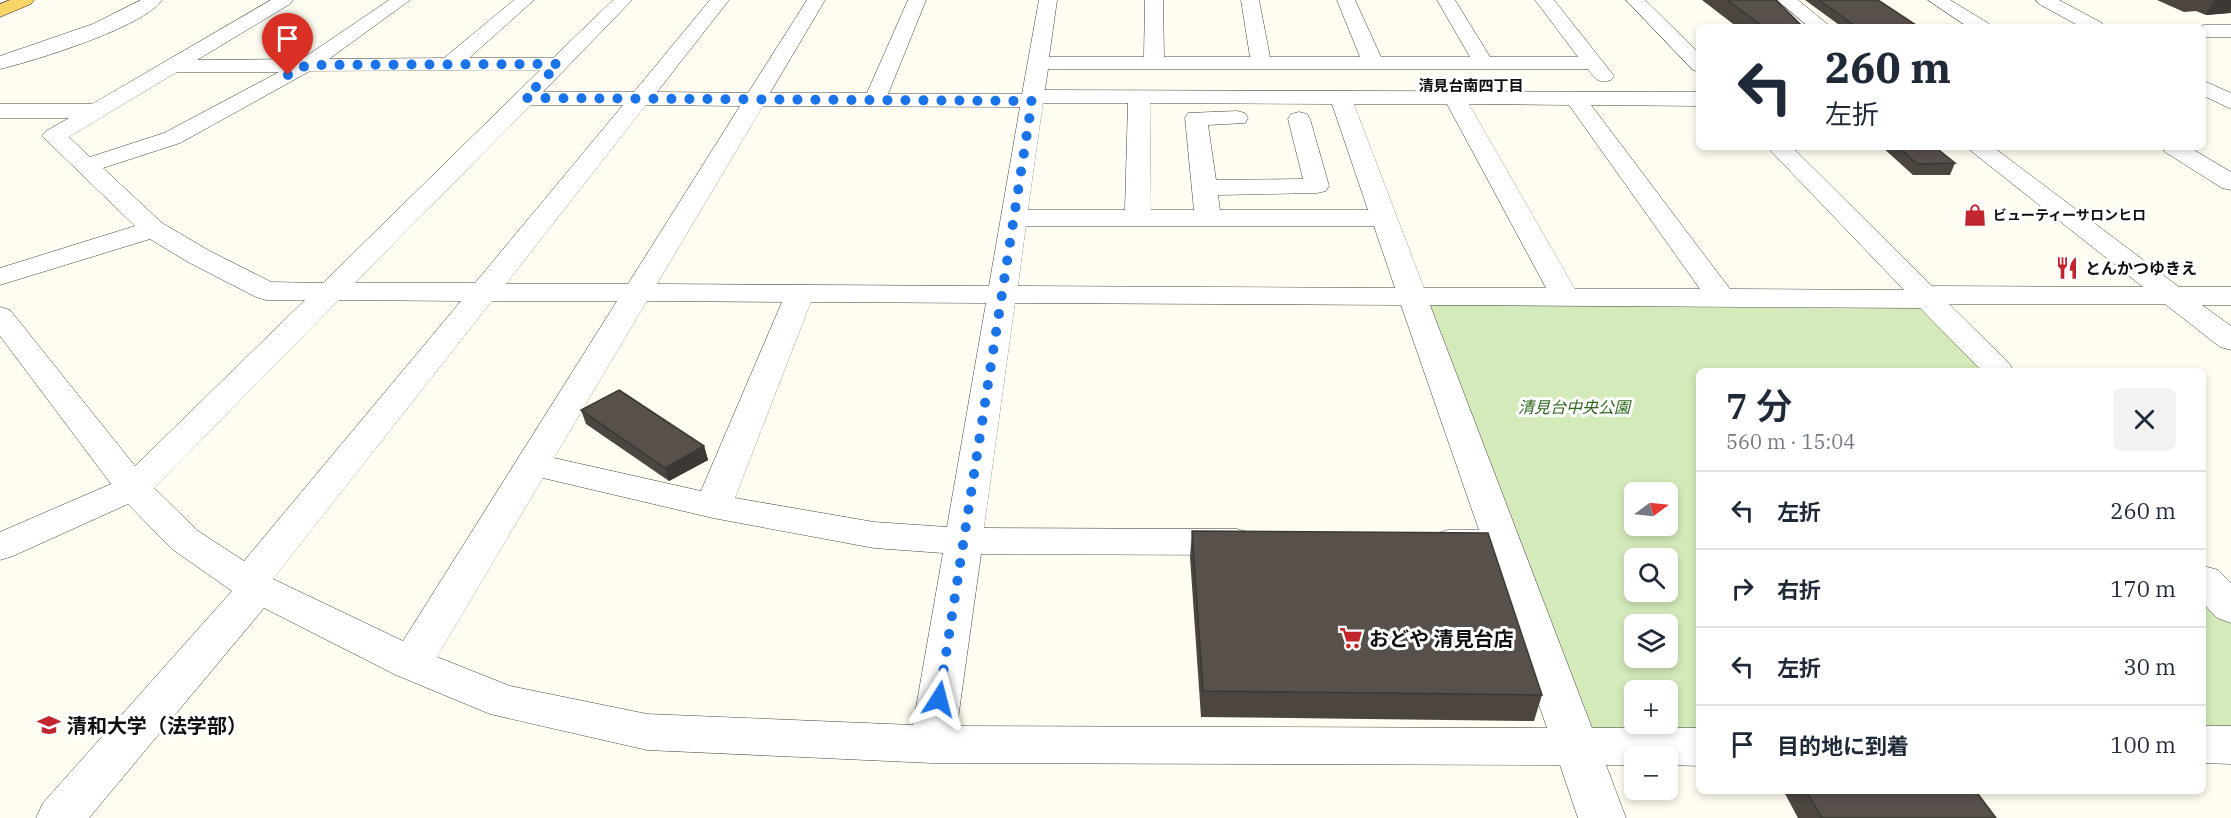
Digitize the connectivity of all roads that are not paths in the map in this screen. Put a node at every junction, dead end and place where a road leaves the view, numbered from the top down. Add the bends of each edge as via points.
1 (25, 0) edge
2 (153, 0) edge
3 (284, 0) edge
4 (401, 0) edge
5 (525, 0) edge
6 (623, 0) edge
7 (720, 0) edge
8 (816, 0) edge
9 (917, 0) edge
10 (1048, 0) edge
11 (1154, 0) edge
12 (1250, 0) edge
13 (1347, 0) edge
14 (1446, 0) edge
15 (1544, 0) edge
16 (1635, 0) edge
17 (1786, 0) edge
18 (1937, 0) edge
19 (2045, 0) edge
20 (0, 11) edge
21 (1817, 24) edge
22 (1976, 24) edge
23 (2089, 24) edge
24 (2206, 31) edge
25 (2231, 31) edge
26 (1696, 62) edge
27 (0, 63) edge
28 (1038, 63) junction
29 (1154, 63) junction
30 (1261, 63) junction
31 (1373, 63) junction
32 (1484, 63) junction
33 (1594, 63) junction
34 (450, 64) junction
35 (559, 64) junction
36 (307, 65) junction
37 (174, 66) junction
38 (2206, 88) edge
39 (1139, 96) junction
40 (525, 98) junction
41 (1033, 98) junction
42 (1454, 98) junction
43 (1575, 98) junction
44 (1622, 98) junction
45 (640, 99) junction
46 (755, 99) junction
47 (1696, 99) edge
48 (875, 100) junction
49 (2206, 101) edge
50 (2230, 101) edge
51 (0, 111) edge
52 (97, 111) junction
53 (1327, 115) junction
54 (1782, 150) edge
55 (1982, 150) edge
56 (2178, 150) edge
57 (86, 166) junction
58 (2231, 183) edge
59 (1204, 188) junction
60 (1014, 218) junction
61 (1138, 218) junction
62 (1208, 218) junction
63 (1384, 218) junction
64 (153, 229) junction
65 (0, 277) edge
66 (331, 291) junction
67 (484, 292) junction
68 (637, 293) junction
69 (800, 294) junction
70 (1002, 295) junction
71 (2172, 296) junction
72 (2231, 296) edge
73 (1412, 297) junction
74 (1926, 297) junction
75 (1566, 298) junction
76 (1722, 298) junction
77 (0, 316) edge
78 (2231, 340) edge
79 (1996, 368) edge
80 (532, 464) junction
81 (133, 488) junction
82 (713, 506) junction
83 (964, 541) junction
84 (1274, 542) edge
85 (1417, 543) edge
86 (1501, 543) junction
87 (0, 547) edge
88 (2206, 582) edge
89 (253, 586) junction
90 (2231, 608) edge
91 (411, 664) junction
92 (932, 744) junction
93 (2206, 745) edge
94 (2231, 745) edge
95 (1696, 747) edge
96 (1575, 748) junction
97 (60, 818) edge
98 (1602, 818) edge

1 - 20 main road
2 - 27 street via 74,38
3 - 37 street
4 - 36 street
5 - 34 street
6 - 35 street
7 - 45 street
8 - 46 street
9 - 48 street
10 - 28 street
11 - 29 street
12 - 30 street
13 - 31 street
14 - 32 street
15 - 33 street
16 - 26 street
17 - 21 street
18 - 22 street
19 - 23 street
24 - 25 street
28 - 29 street
28 - 41 street
29 - 30 street
30 - 31 street
31 - 32 street
32 - 33 street
33 - 44 street
34 - 35 street
34 - 36 street
35 - 40 street
36 - 37 street
36 - 57 street via 172,138
37 - 52 street
38 - 50 street
39 - 41 street
39 - 53 street
39 - 61 street
40 - 45 street
40 - 66 street
41 - 48 street
41 - 60 street
42 - 43 street
42 - 53 street
42 - 75 street
43 - 44 street
43 - 76 street
44 - 47 street
45 - 46 street
45 - 67 street
46 - 48 street
46 - 68 street
49 - 50 street
51 - 52 street
52 - 57 street via 54,136
53 - 59 street via 1317,186
53 - 59 street via 1196,118
53 - 63 street
54 - 74 street
55 - 71 street
56 - 58 street
57 - 64 street
59 - 62 street
60 - 61 street
60 - 70 street
61 - 62 street
62 - 63 street
63 - 73 street
64 - 65 street
64 - 66 street via 266,291
66 - 67 street
66 - 81 street
67 - 68 street
67 - 89 street
68 - 69 street
68 - 80 street
69 - 70 street
69 - 82 street
70 - 73 street
70 - 83 street
71 - 72 street
71 - 74 street
71 - 78 street
73 - 75 street
73 - 86 street
74 - 76 street
74 - 79 street
75 - 76 street
77 - 81 street
80 - 82 street
80 - 91 street
81 - 87 street
81 - 89 street via 184,540
82 - 83 street via 874,535
83 - 84 street
83 - 92 street
85 - 86 street
86 - 96 street
88 - 90 street
89 - 91 street
89 - 97 street
91 - 92 street via 505,702 647,732
92 - 96 street
93 - 94 street
95 - 96 street
96 - 98 street

